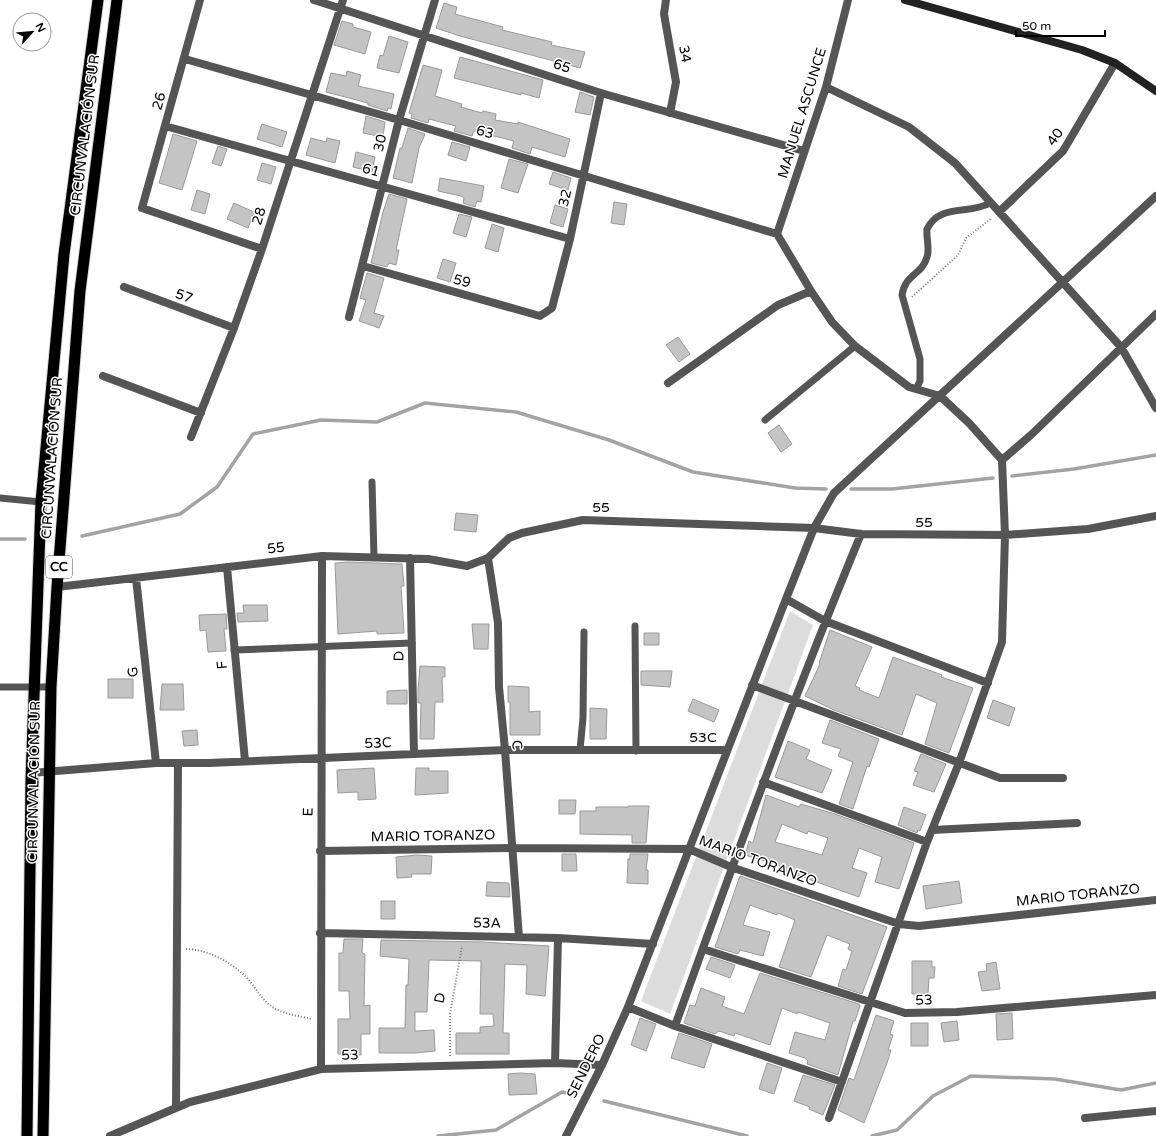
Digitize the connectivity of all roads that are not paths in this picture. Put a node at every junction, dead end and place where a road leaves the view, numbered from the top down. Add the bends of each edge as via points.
1 (98, 0) edge
2 (118, 0) edge
3 (200, 0) edge
4 (314, 0) edge
5 (434, 0) edge
6 (666, 0) edge
7 (848, 0) edge
8 (905, 0) edge
9 (341, 4) edge
10 (423, 35) junction
11 (185, 59) junction
12 (1115, 63) junction
13 (826, 87) junction
14 (1156, 91) edge
15 (601, 92) junction
16 (311, 96) junction
17 (670, 113) junction
18 (399, 120) junction
19 (165, 126) junction
20 (804, 152) junction
21 (290, 161) junction
22 (584, 175) junction
23 (383, 187) junction
24 (1156, 196) edge
25 (990, 203) junction
26 (998, 212) junction
27 (777, 234) junction
28 (570, 239) junction
29 (262, 249) junction
30 (363, 266) junction
31 (1061, 282) junction
32 (124, 287) dead end
33 (811, 291) junction
34 (552, 308) joint
35 (1156, 314) edge
36 (349, 317) dead end
37 (234, 328) junction
38 (855, 346) junction
39 (1121, 348) junction
40 (103, 376) dead end
41 (668, 382) dead end
42 (916, 389) junction
43 (940, 396) junction
44 (1156, 408) edge
45 (201, 413) junction
46 (765, 420) dead end
47 (191, 437) dead end
48 (1002, 460) junction
49 (372, 482) dead end
50 (0, 498) edge
51 (41, 502) junction
52 (1156, 516) edge
53 (814, 528) junction
54 (861, 534) junction
55 (1005, 535) junction
56 (322, 556) junction
57 (374, 557) junction
58 (410, 558) junction
59 (488, 558) junction
60 (227, 567) junction
61 (136, 578) junction
62 (57, 587) junction
63 (786, 599) junction
64 (825, 621) junction
65 (635, 626) dead end
66 (584, 632) dead end
67 (412, 643) junction
68 (320, 645) junction
69 (234, 650) junction
70 (988, 683) junction
71 (51, 686) junction
72 (752, 686) junction
73 (0, 687) edge
74 (34, 687) junction
75 (794, 702) junction
76 (505, 750) junction
77 (580, 750) junction
78 (727, 750) junction
79 (636, 751) junction
80 (414, 754) junction
81 (321, 758) junction
82 (245, 760) junction
83 (156, 763) junction
84 (178, 763) junction
85 (959, 763) junction
86 (49, 772) junction
87 (31, 773) junction
88 (1063, 778) dead end
89 (763, 782) junction
90 (1077, 823) dead end
91 (932, 830) junction
92 (927, 842) junction
93 (513, 848) junction
94 (689, 849) junction
95 (320, 851) junction
96 (731, 867) junction
97 (1156, 900) edge
98 (899, 924) junction
99 (320, 932) junction
100 (518, 937) junction
101 (558, 938) junction
102 (653, 944) junction
103 (703, 948) junction
104 (1156, 996) edge
105 (871, 1003) junction
106 (628, 1007) junction
107 (675, 1026) junction
108 (555, 1063) junction
109 (602, 1065) junction
110 (321, 1069) junction
111 (842, 1082) junction
112 (176, 1108) junction
113 (1156, 1111) edge
114 (830, 1118) dead end
115 (1085, 1118) dead end
116 (27, 1136) edge
117 (43, 1136) edge
118 (110, 1136) edge
119 (566, 1136) edge

1 - 51 highway, CIRCUNVALACIÓN SUR / CC via 64,254
2 - 62 highway, CIRCUNVALACIÓN SUR / CC via 80,291
3 - 11 street, 26
4 - 9 street, 65
5 - 10 street, 30
6 - 17 street, 34 via 664,14 676,82
7 - 13 street, MANUEL ASCUNCE
8 - 12 main road via 1082,50
9 - 10 street, 65
9 - 16 street, 28
10 - 15 street, 65
10 - 18 street, 30
11 - 16 street, 63
11 - 19 street, 26
12 - 14 main road
12 - 26 street, 40 via 1064,151
13 - 20 street, MANUEL ASCUNCE
13 - 25 street via 909,127 955,163
15 - 17 street, 65
15 - 22 street, 32
16 - 18 street, 63
16 - 21 street, 28
17 - 20 street, 65
18 - 22 street, 63
18 - 23 street, 30
19 - 21 street, 61
19 - 29 street, 26 via 142,208
20 - 27 street, MANUEL ASCUNCE
21 - 23 street, 61
21 - 29 street, 28
22 - 27 street, 63
22 - 28 street, 32
23 - 28 street, 61
23 - 30 street, 30
24 - 31 street, SENDERO
25 - 26 street
25 - 42 lane via 982,208 945,212 930,222 927,229 928,256 919,270 903,286 904,304 920,359 920,380
26 - 31 street
27 - 33 street
28 - 34 street, 32
29 - 37 street, 28
30 - 34 street, 59 via 540,316
30 - 36 street, 30
31 - 39 street
31 - 43 street, SENDERO
32 - 37 street, 57
33 - 38 street via 832,322
33 - 41 street via 778,305
35 - 39 street
37 - 45 street, 28
38 - 42 street via 909,387
38 - 46 lane
39 - 44 street
39 - 48 street
40 - 45 street
42 - 43 street
43 - 48 street via 969,423
43 - 53 street, SENDERO via 834,493
45 - 47 street, 28
48 - 55 street
49 - 57 lane
50 - 51 lane
51 - 74 highway, CIRCUNVALACIÓN SUR / CC
52 - 55 street, 55 via 1088,529
53 - 54 street, 55
53 - 59 street, 55 via 583,520 509,538
53 - 63 street, SENDERO
54 - 55 street, 55
54 - 64 street
55 - 70 street via 1002,642
56 - 57 street, 55
56 - 60 street, 55
56 - 68 street, E
57 - 58 street, 55
58 - 59 street, 55 via 467,566
58 - 67 street, D
59 - 76 street, C via 498,623 499,687
60 - 61 street, 55
60 - 69 street, F
61 - 62 street, 55
61 - 83 street, G
62 - 71 highway, CIRCUNVALACIÓN SUR / CC
63 - 64 street
63 - 72 street, SENDERO
64 - 70 street
64 - 75 street
65 - 79 lane
66 - 77 lane
67 - 68 lane
67 - 80 street, D
68 - 69 lane
68 - 81 street, E
69 - 82 street, F
70 - 85 street
71 - 74 lane
71 - 86 highway, CIRCUNVALACIÓN SUR / CC
72 - 75 street
72 - 78 street, SENDERO
73 - 74 lane
74 - 87 highway, CIRCUNVALACIÓN SUR / CC
75 - 85 street
75 - 89 street
76 - 77 street, 53C
76 - 80 street, 53C
76 - 93 street, C
77 - 79 street, 53C
78 - 79 street, 53C
78 - 94 street, SENDERO
80 - 81 street, 53C
81 - 82 street, 53C
81 - 95 street, E
82 - 84 street, 53C
83 - 84 street, 53C
83 - 86 street, 53C
84 - 112 street
85 - 88 street via 1000,778
85 - 91 street
86 - 87 street, 53C
86 - 117 highway, CIRCUNVALACIÓN SUR / CC
87 - 116 highway, CIRCUNVALACIÓN SUR / CC
89 - 92 street
89 - 96 street
90 - 91 street
91 - 92 street
92 - 98 street
93 - 94 street, MARIO TORANZO
93 - 95 street, MARIO TORANZO
93 - 100 street, C
94 - 96 street, MARIO TORANZO
94 - 102 street, SENDERO
95 - 99 street, E
96 - 98 street, MARIO TORANZO
96 - 103 street
97 - 98 street, MARIO TORANZO via 926,925
98 - 105 street
99 - 100 street, 53A
99 - 110 street, E
100 - 101 street, 53A
101 - 102 street, 53A
101 - 108 street
102 - 106 street, SENDERO
103 - 105 street, 53
103 - 107 street
104 - 105 street, 53 via 957,1012 905,1013
105 - 111 street
106 - 107 street
106 - 109 street, SENDERO
107 - 111 street
108 - 109 street, 53
108 - 110 street, 53
109 - 119 street, SENDERO
110 - 112 street, 53 via 190,1102
111 - 114 street
112 - 118 street, 53
113 - 115 street

